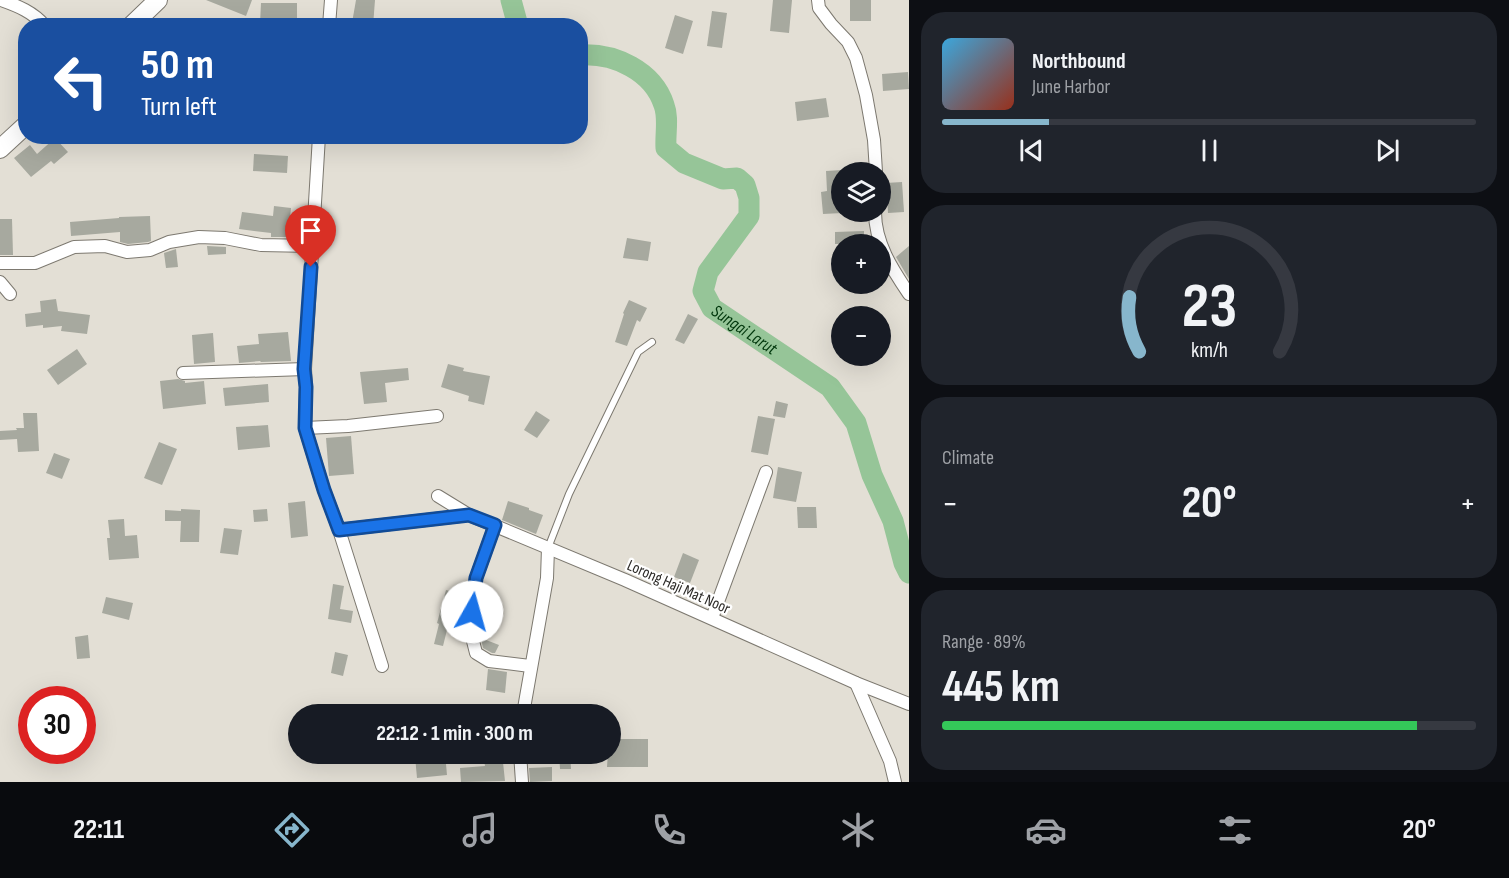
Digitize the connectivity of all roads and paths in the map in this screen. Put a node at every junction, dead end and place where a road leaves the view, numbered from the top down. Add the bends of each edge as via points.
1 (1, 0) edge
2 (158, 0) edge
3 (331, 0) edge
4 (818, 0) edge
5 (25, 4) edge
6 (37, 18) edge
7 (139, 18) edge
8 (329, 18) edge
9 (18, 132) edge
10 (318, 144) edge
11 (0, 148) edge
12 (875, 162) edge
13 (877, 222) edge
14 (312, 246) junction
15 (0, 263) edge
16 (0, 282) edge
17 (10, 294) dead end
18 (909, 294) edge
19 (652, 342) dead end
20 (304, 369) junction
21 (183, 373) dead end
22 (436, 416) dead end
23 (305, 428) junction
24 (766, 472) dead end
25 (438, 496) dead end
26 (469, 515) junction
27 (495, 525) junction
28 (339, 530) junction
29 (548, 548) junction
30 (712, 618) junction
31 (382, 666) dead end
32 (530, 666) junction
33 (856, 683) junction
34 (524, 704) edge
35 (909, 704) edge
36 (521, 764) edge
37 (522, 782) edge
38 (895, 782) edge

1 - 5 street
2 - 7 main road
3 - 8 street
4 - 12 street via 819,8 848,42 856,58 866,95
5 - 6 street
9 - 11 main road
10 - 14 street
13 - 18 street via 891,268
14 - 15 street via 261,245 199,237 150,250 74,247 35,263
14 - 20 street
16 - 17 street
19 - 29 lane via 638,352 569,494
20 - 21 street
20 - 23 street
22 - 23 street
23 - 28 street
24 - 30 street
25 - 26 street, Lorong Haji Mat Noor
26 - 27 street, Lorong Haji Mat Noor
26 - 28 street
27 - 29 street, Lorong Haji Mat Noor
27 - 32 street via 476,578 470,629 476,653 489,661
28 - 31 street
29 - 30 street, Lorong Haji Mat Noor
29 - 32 street via 547,578
30 - 33 street, Lorong Haji Mat Noor
32 - 34 street
33 - 35 street, Lorong Haji Mat Noor
33 - 38 street via 890,761
36 - 37 street

